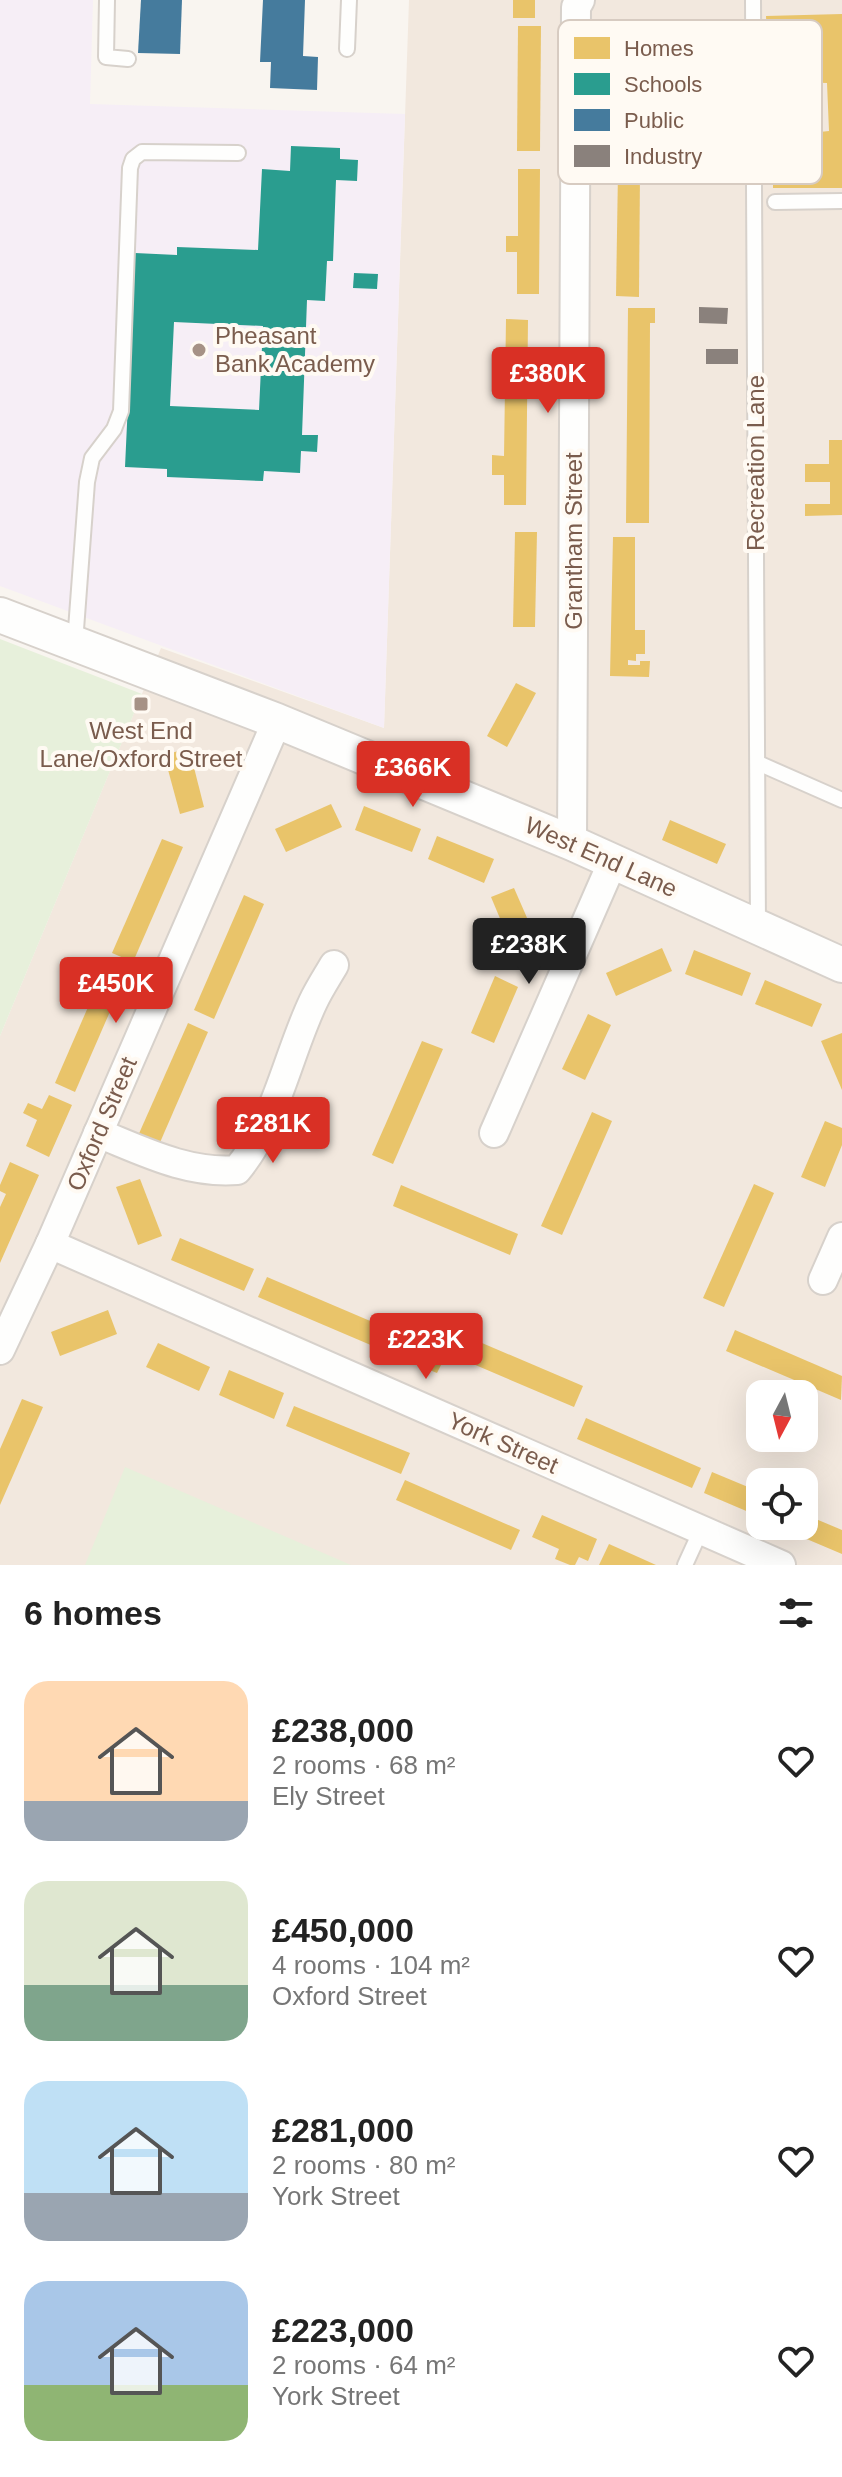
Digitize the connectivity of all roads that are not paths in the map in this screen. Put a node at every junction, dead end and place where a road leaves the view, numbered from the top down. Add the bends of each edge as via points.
1 (107, 0) edge
2 (349, 0) edge
3 (580, 0) edge
4 (753, 0) edge
5 (576, 20) edge
6 (753, 20) edge
7 (347, 49) dead end
8 (128, 59) dead end
9 (238, 153) dead end
10 (575, 184) edge
11 (754, 184) edge
12 (842, 201) edge
13 (775, 202) dead end
14 (0, 615) edge
15 (75, 643) junction
16 (277, 721) junction
17 (758, 763) junction
18 (842, 800) edge
19 (572, 843) junction
20 (613, 861) junction
21 (758, 927) junction
22 (334, 965) dead end
23 (842, 965) edge
24 (98, 1133) junction
25 (494, 1133) dead end
26 (842, 1237) edge
27 (50, 1244) junction
28 (823, 1280) dead end
29 (0, 1350) edge
30 (701, 1530) junction
31 (685, 1565) edge
32 (781, 1565) edge

1 - 8 lane via 106,57
2 - 7 lane
3 - 5 street, Grantham Street
4 - 6 lane, Recreation Lane
9 - 15 lane via 142,152 130,168 121,411 92,458 87,482
10 - 19 street, Grantham Street
11 - 17 lane, Recreation Lane
12 - 13 lane
14 - 15 street, West End Lane
15 - 16 street, West End Lane
16 - 19 street, West End Lane
16 - 24 street, Oxford Street
17 - 18 lane
17 - 21 lane, Recreation Lane
19 - 20 street, West End Lane
20 - 21 street, West End Lane
20 - 25 street
21 - 23 street, West End Lane
22 - 24 street via 313,1001 266,1120 237,1170 174,1164
24 - 27 street, Oxford Street
26 - 28 street
27 - 29 street, Oxford Street
27 - 30 street, York Street
30 - 31 lane
30 - 32 street, York Street

